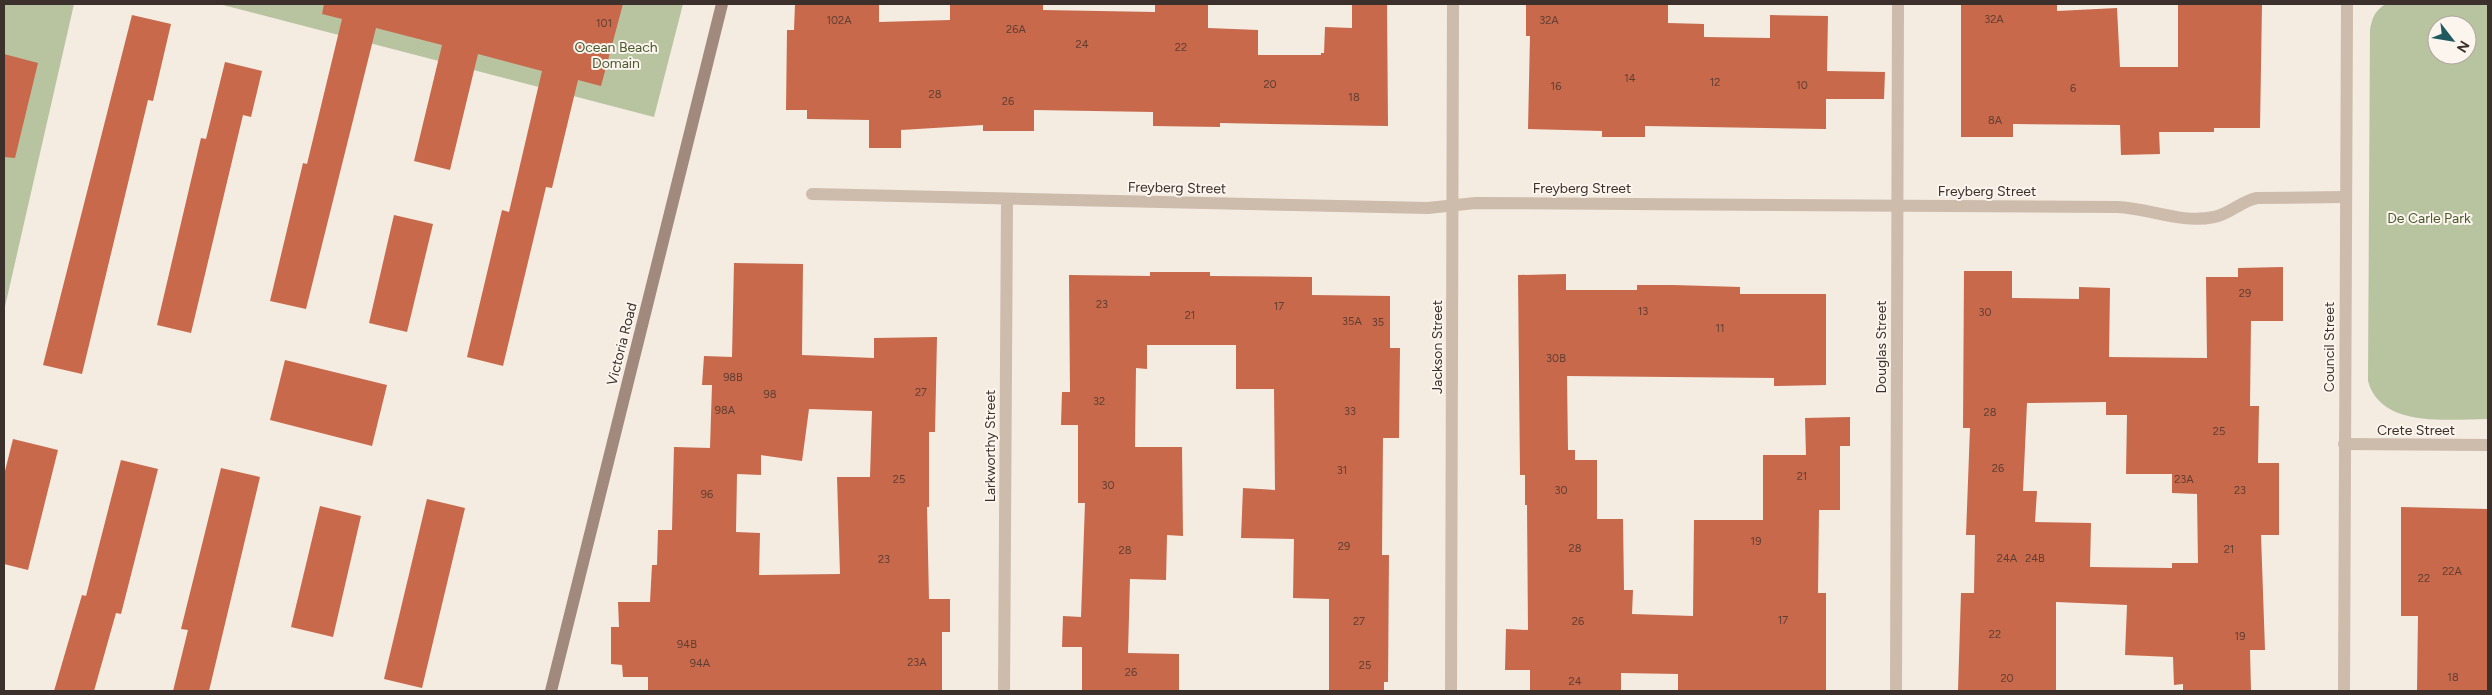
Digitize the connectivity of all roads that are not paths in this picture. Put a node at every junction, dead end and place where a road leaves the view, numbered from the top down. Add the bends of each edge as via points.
1 (722, 4) edge
2 (1453, 4) edge
3 (1898, 4) edge
4 (2347, 4) edge
5 (812, 194) dead end
6 (2346, 197) junction
7 (1006, 200) junction
8 (1452, 205) junction
9 (1897, 205) junction
10 (2344, 444) junction
11 (2488, 445) edge
12 (551, 691) edge
13 (1004, 691) edge
14 (1450, 691) edge
15 (1896, 691) edge
16 (2344, 691) edge

1 - 12 street, Victoria Road
2 - 8 street, Jackson Street
3 - 9 street, Douglas Street
4 - 6 street, Council Street
5 - 7 street, Freyberg Street
6 - 9 street, Freyberg Street via 2257,198 2221,216 2199,219 2165,216 2127,207
6 - 10 street, Council Street
7 - 8 street, Freyberg Street via 1428,208
7 - 13 street, Larkworthy Street
8 - 9 street, Freyberg Street
8 - 14 street, Jackson Street
9 - 15 street, Douglas Street
10 - 11 street, Crete Street
10 - 16 street, Council Street

